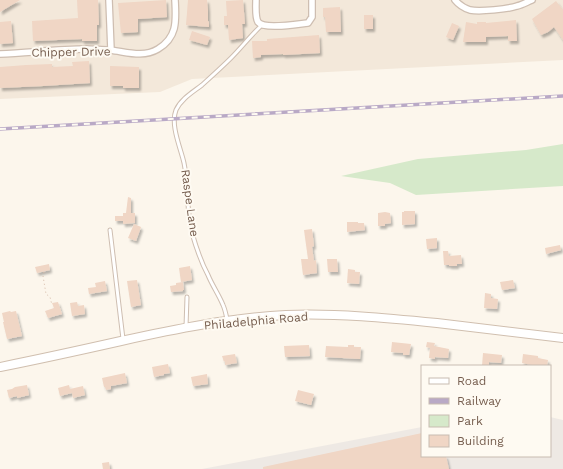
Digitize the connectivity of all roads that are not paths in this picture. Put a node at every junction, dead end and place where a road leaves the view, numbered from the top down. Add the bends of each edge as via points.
1 (109, 0) edge
2 (175, 0) edge
3 (256, 0) edge
4 (312, 0) edge
5 (455, 0) edge
6 (532, 0) edge
7 (262, 25) junction
8 (110, 50) junction
9 (0, 54) edge
10 (110, 230) dead end
11 (187, 297) dead end
12 (228, 321) junction
13 (186, 328) junction
14 (563, 338) edge
15 (123, 341) junction
16 (0, 368) edge

1 - 8 street
2 - 8 street, Chipper Drive via 174,29 163,46 143,54
3 - 7 street via 257,19
4 - 7 street via 312,17 308,24
5 - 6 street via 466,8 477,10 516,7
7 - 12 lane, Raspe Lane via 231,58 187,96 176,110 174,119 185,169 192,232
8 - 9 street, Chipper Drive
10 - 15 lane
11 - 13 lane
12 - 13 main road, Philadelphia Road
12 - 14 main road, Philadelphia Road via 286,316 370,316
13 - 15 main road, Philadelphia Road
15 - 16 main road, Philadelphia Road

